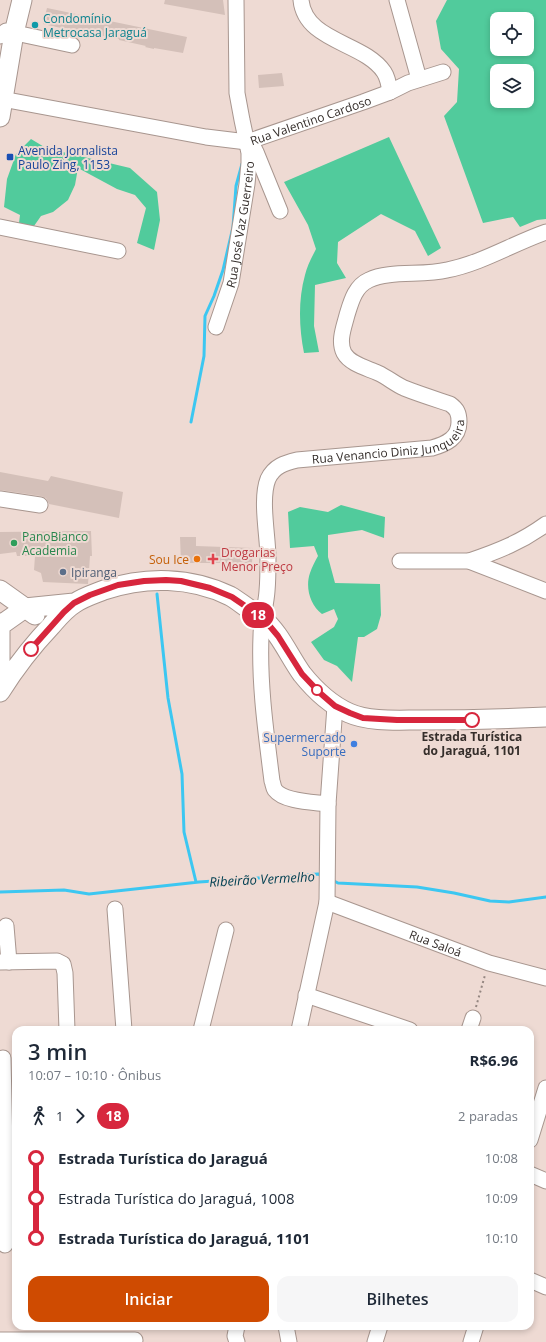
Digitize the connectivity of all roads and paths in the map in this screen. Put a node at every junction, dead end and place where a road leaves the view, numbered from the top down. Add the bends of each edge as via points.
1 (22, 0) edge
2 (236, 0) edge
3 (302, 0) edge
4 (397, 0) edge
5 (7, 35) edge
6 (72, 46) dead end
7 (442, 72) dead end
8 (419, 79) junction
9 (390, 92) junction
10 (2, 98) junction
11 (0, 117) edge
12 (249, 141) junction
13 (280, 211) dead end
14 (0, 228) edge
15 (546, 232) edge
16 (118, 251) dead end
17 (216, 327) dead end
18 (0, 499) edge
19 (40, 505) dead end
20 (546, 524) edge
21 (400, 561) dead end
22 (469, 562) junction
23 (0, 590) edge
24 (546, 591) edge
25 (74, 603) junction
26 (26, 608) junction
27 (263, 618) junction
28 (0, 624) edge
29 (46, 631) junction
30 (5, 668) edge
31 (0, 692) edge
32 (335, 706) junction
33 (546, 717) edge
34 (328, 804) junction
35 (327, 898) junction
36 (114, 909) dead end
37 (6, 926) dead end
38 (226, 930) dead end
39 (4, 962) edge
40 (488, 963) junction
41 (546, 978) edge
42 (306, 995) junction
43 (471, 1024) edge
44 (67, 1026) edge
45 (124, 1026) edge
46 (202, 1026) edge
47 (301, 1026) edge
48 (398, 1026) edge
49 (6, 1058) edge
50 (546, 1088) edge
51 (534, 1127) edge
52 (7, 1149) edge
53 (534, 1176) edge
54 (546, 1181) edge
55 (7, 1245) edge
56 (534, 1282) edge
57 (546, 1287) edge
58 (287, 1330) edge
59 (379, 1330) edge
60 (475, 1330) edge
61 (136, 1336) edge
62 (0, 1340) edge
63 (76, 1341) edge
64 (289, 1342) edge
65 (375, 1342) edge
66 (471, 1342) edge

1 - 5 main road
2 - 12 street, Rua José Vaz Guerreiro via 237,93
3 - 9 street via 305,15 321,32 377,64 389,82
4 - 8 street
5 - 6 street
5 - 10 main road
7 - 8 street, Rua Valentino Cardoso
8 - 9 street, Rua Valentino Cardoso
9 - 12 street, Rua Valentino Cardoso
10 - 11 main road
10 - 12 street, Rua Valentino Cardoso via 206,137
12 - 13 street
12 - 17 street, Rua José Vaz Guerreiro via 247,184 231,284
14 - 16 street
15 - 27 street, Rua Venancio Diniz Junqueira via 491,256 447,270 426,274 382,276 368,280 360,286 351,300 342,336 345,354 351,360 403,387 450,404 456,408 459,416 459,429 454,438 444,445 432,448 297,460 274,470 268,479 266,493 268,556
18 - 19 street
20 - 22 street via 500,551
21 - 22 street
22 - 24 street
23 - 26 main road
25 - 26 main road
25 - 27 main road via 118,585 144,581 181,581 210,588 232,597
25 - 29 main road
26 - 28 main road
26 - 29 main road
27 - 32 main road via 278,636 302,674
27 - 34 street via 261,669 273,785 280,794 290,799
28 - 30 main road
29 - 30 main road
30 - 31 main road
32 - 33 main road via 363,718 397,720
32 - 34 street
34 - 35 street
35 - 40 street, Rua Saloá
35 - 42 street
36 - 45 street
37 - 39 street
38 - 46 street
39 - 44 street via 57,961 63,964
40 - 41 street, Rua Saloá
40 - 43 path
42 - 47 street
42 - 48 street
49 - 52 street
50 - 51 street
52 - 55 street
53 - 54 street
56 - 57 street
58 - 64 street
59 - 65 street
60 - 66 street
61 - 63 street
62 - 63 street

